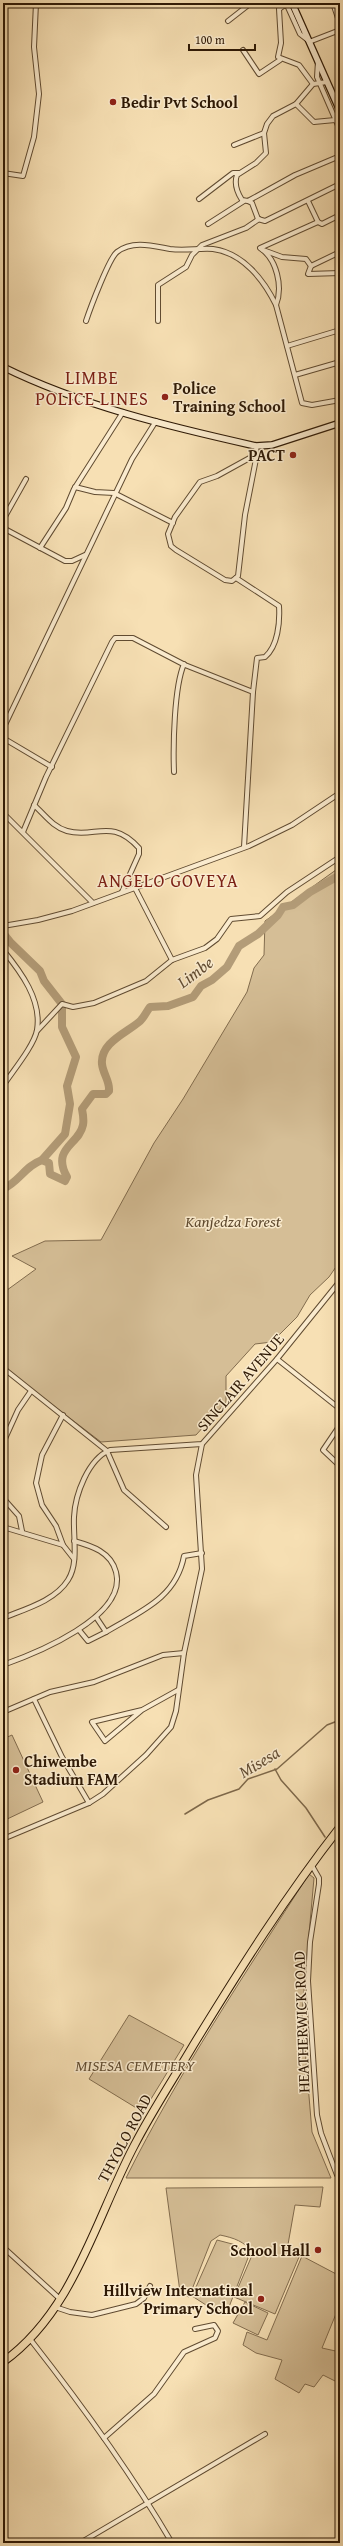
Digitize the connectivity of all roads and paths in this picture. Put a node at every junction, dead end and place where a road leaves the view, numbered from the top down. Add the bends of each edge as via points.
1 (36, 3) edge
2 (251, 3) edge
3 (288, 3) edge
4 (334, 3) edge
5 (228, 21) dead end
6 (340, 24) edge
7 (340, 30) edge
8 (309, 42) junction
9 (243, 50) dead end
10 (280, 60) junction
11 (318, 61) junction
12 (327, 82) junction
13 (313, 84) junction
14 (321, 85) junction
15 (296, 104) junction
16 (340, 111) edge
17 (335, 120) junction
18 (340, 130) edge
19 (264, 133) junction
20 (234, 145) dead end
21 (340, 156) edge
22 (3, 172) edge
23 (239, 173) junction
24 (340, 184) edge
25 (199, 199) dead end
26 (246, 201) junction
27 (308, 201) junction
28 (340, 215) edge
29 (259, 219) junction
30 (318, 222) junction
31 (208, 224) dead end
32 (197, 250) junction
33 (263, 250) junction
34 (340, 252) edge
35 (311, 266) junction
36 (340, 273) edge
37 (276, 306) junction
38 (86, 321) dead end
39 (158, 321) dead end
40 (340, 330) edge
41 (287, 346) junction
42 (340, 362) edge
43 (3, 367) edge
44 (295, 375) junction
45 (340, 400) edge
46 (123, 412) junction
47 (156, 421) junction
48 (340, 423) edge
49 (256, 446) junction
50 (256, 454) junction
51 (26, 479) dead end
52 (75, 487) junction
53 (115, 494) junction
54 (3, 520) edge
55 (173, 523) junction
56 (3, 528) edge
57 (40, 548) junction
58 (86, 554) junction
59 (236, 578) junction
60 (184, 664) junction
61 (253, 692) junction
62 (5, 717) edge
63 (3, 729) edge
64 (3, 738) edge
65 (52, 767) junction
66 (174, 772) dead end
67 (340, 793) edge
68 (34, 805) junction
69 (3, 814) edge
70 (23, 832) junction
71 (244, 847) junction
72 (340, 857) edge
73 (135, 888) junction
74 (122, 892) junction
75 (93, 903) junction
76 (3, 926) edge
77 (3, 950) edge
78 (172, 960) junction
79 (37, 1031) junction
80 (3, 1086) edge
81 (340, 1281) edge
82 (278, 1359) junction
83 (3, 1368) edge
84 (31, 1391) junction
85 (340, 1409) edge
86 (63, 1415) junction
87 (340, 1425) edge
88 (3, 1443) edge
89 (202, 1444) junction
90 (107, 1451) junction
91 (340, 1466) edge
92 (3, 1498) edge
93 (3, 1527) edge
94 (166, 1527) dead end
95 (22, 1531) junction
96 (74, 1541) junction
97 (63, 1545) junction
98 (202, 1553) junction
99 (74, 1560) junction
100 (96, 1617) junction
101 (3, 1618) edge
102 (79, 1630) junction
103 (106, 1632) junction
104 (184, 1653) junction
105 (3, 1665) edge
106 (178, 1690) junction
107 (34, 1698) junction
108 (142, 1710) junction
109 (3, 1712) edge
110 (89, 1803) junction
111 (340, 1827) edge
112 (3, 1839) edge
113 (311, 1864) junction
114 (340, 2175) edge
115 (3, 2248) edge
116 (150, 2286) dead end
117 (60, 2299) junction
118 (55, 2306) junction
119 (194, 2329) dead end
120 (30, 2339) junction
121 (3, 2362) edge
122 (265, 2434) dead end
123 (104, 2438) junction
124 (148, 2503) junction
125 (80, 2543) edge
126 (172, 2543) edge

1 - 22 street via 34,48 39,94 35,130 23,176
2 - 5 street
3 - 8 street
3 - 10 street via 279,12
4 - 6 street
7 - 8 street
8 - 11 street
9 - 10 street via 259,74
10 - 13 street via 299,64
11 - 12 street
11 - 14 street via 316,71
12 - 14 street
12 - 16 street
13 - 14 street
13 - 15 street
14 - 17 street
15 - 17 street via 314,122
15 - 19 street via 273,116
17 - 18 street
19 - 20 street
19 - 23 street via 266,153 256,163
21 - 26 street via 295,175
23 - 25 street via 233,173
23 - 26 street via 235,178 236,186
24 - 27 street
26 - 29 street via 252,203
26 - 31 street
27 - 29 street via 265,221
27 - 30 street
28 - 30 street via 323,224
29 - 32 street via 246,228 202,245
30 - 33 street via 260,248
32 - 37 street via 213,249 232,255 249,266
32 - 38 street via 143,244 129,246 117,252
32 - 39 street via 186,267 158,285
33 - 35 street via 282,257 306,259
33 - 37 street via 278,274
34 - 35 street
35 - 36 street via 308,274
37 - 41 street
40 - 41 street
41 - 44 street
42 - 44 street
43 - 46 street via 67,394
44 - 45 street via 304,405
46 - 47 street
46 - 52 street
47 - 49 street
47 - 53 street via 132,459
48 - 49 street via 272,445
49 - 50 street
50 - 55 street via 217,476 200,482
50 - 59 street
51 - 54 street
52 - 53 street
52 - 57 street via 66,508
53 - 55 street
53 - 58 street
55 - 59 street via 168,534 171,546 225,580 232,581
56 - 57 street
57 - 58 street via 64,561 72,561
58 - 62 street
59 - 61 street via 279,606 280,618 272,648 265,657 257,658
60 - 61 street
60 - 65 street via 133,638 115,638 94,674
60 - 66 street via 178,698
61 - 71 street
62 - 63 street
64 - 65 street
65 - 68 street
67 - 71 street via 292,825
68 - 70 street
68 - 74 street via 54,826 68,831 113,831 134,843 139,848 139,854
69 - 70 street
70 - 75 street
71 - 73 street
72 - 78 street via 287,892 266,912 254,918 231,919 217,939 205,948
73 - 74 street
73 - 78 street
74 - 75 street
75 - 76 street via 38,920
77 - 79 street via 26,981 36,1006
78 - 79 street via 146,981 94,1004 73,1007 62,1004
79 - 80 street
81 - 82 street, SINCLAIR AVENUE
82 - 85 street
82 - 89 street, SINCLAIR AVENUE
83 - 84 street
84 - 86 street
84 - 88 street via 18,1410
86 - 90 street
86 - 97 street via 42,1454 36,1483 42,1505 56,1526
87 - 91 street via 324,1449 327,1456
89 - 90 street, SINCLAIR AVENUE
89 - 98 street via 196,1475
90 - 94 street via 124,1490
90 - 96 street via 93,1465 80,1491 75,1514
92 - 95 street via 19,1516
93 - 95 street
95 - 97 street
96 - 99 street
96 - 100 street via 104,1554 114,1566 117,1579 113,1595
97 - 99 street
98 - 103 street via 184,1556 176,1581 166,1594
98 - 104 street via 198,1592
99 - 101 street via 71,1576 60,1589 32,1606
100 - 102 street
100 - 103 street
102 - 103 street via 88,1641
102 - 105 street
104 - 106 street
104 - 107 street via 163,1655 100,1680
106 - 108 street
106 - 110 street via 173,1721 161,1739 126,1776
107 - 109 street
107 - 110 street via 62,1757
108 - 108 street via 93,1720 92,1722 105,1741
110 - 112 street
111 - 113 highway, THYOLO ROAD
113 - 114 street, HEATHERWICK ROAD via 319,1878 310,1942 308,1981 317,2115 337,2176
113 - 117 highway, THYOLO ROAD via 236,1974 144,2127 110,2195 80,2264
115 - 117 street
116 - 118 street via 144,2298 136,2304 92,2315 70,2312
117 - 118 highway, THYOLO ROAD
118 - 120 highway, THYOLO ROAD
119 - 123 street via 210,2324 218,2331 215,2338 184,2352 154,2394
120 - 121 highway, THYOLO ROAD
120 - 123 street
122 - 124 street
123 - 124 street
124 - 125 street
124 - 126 street

